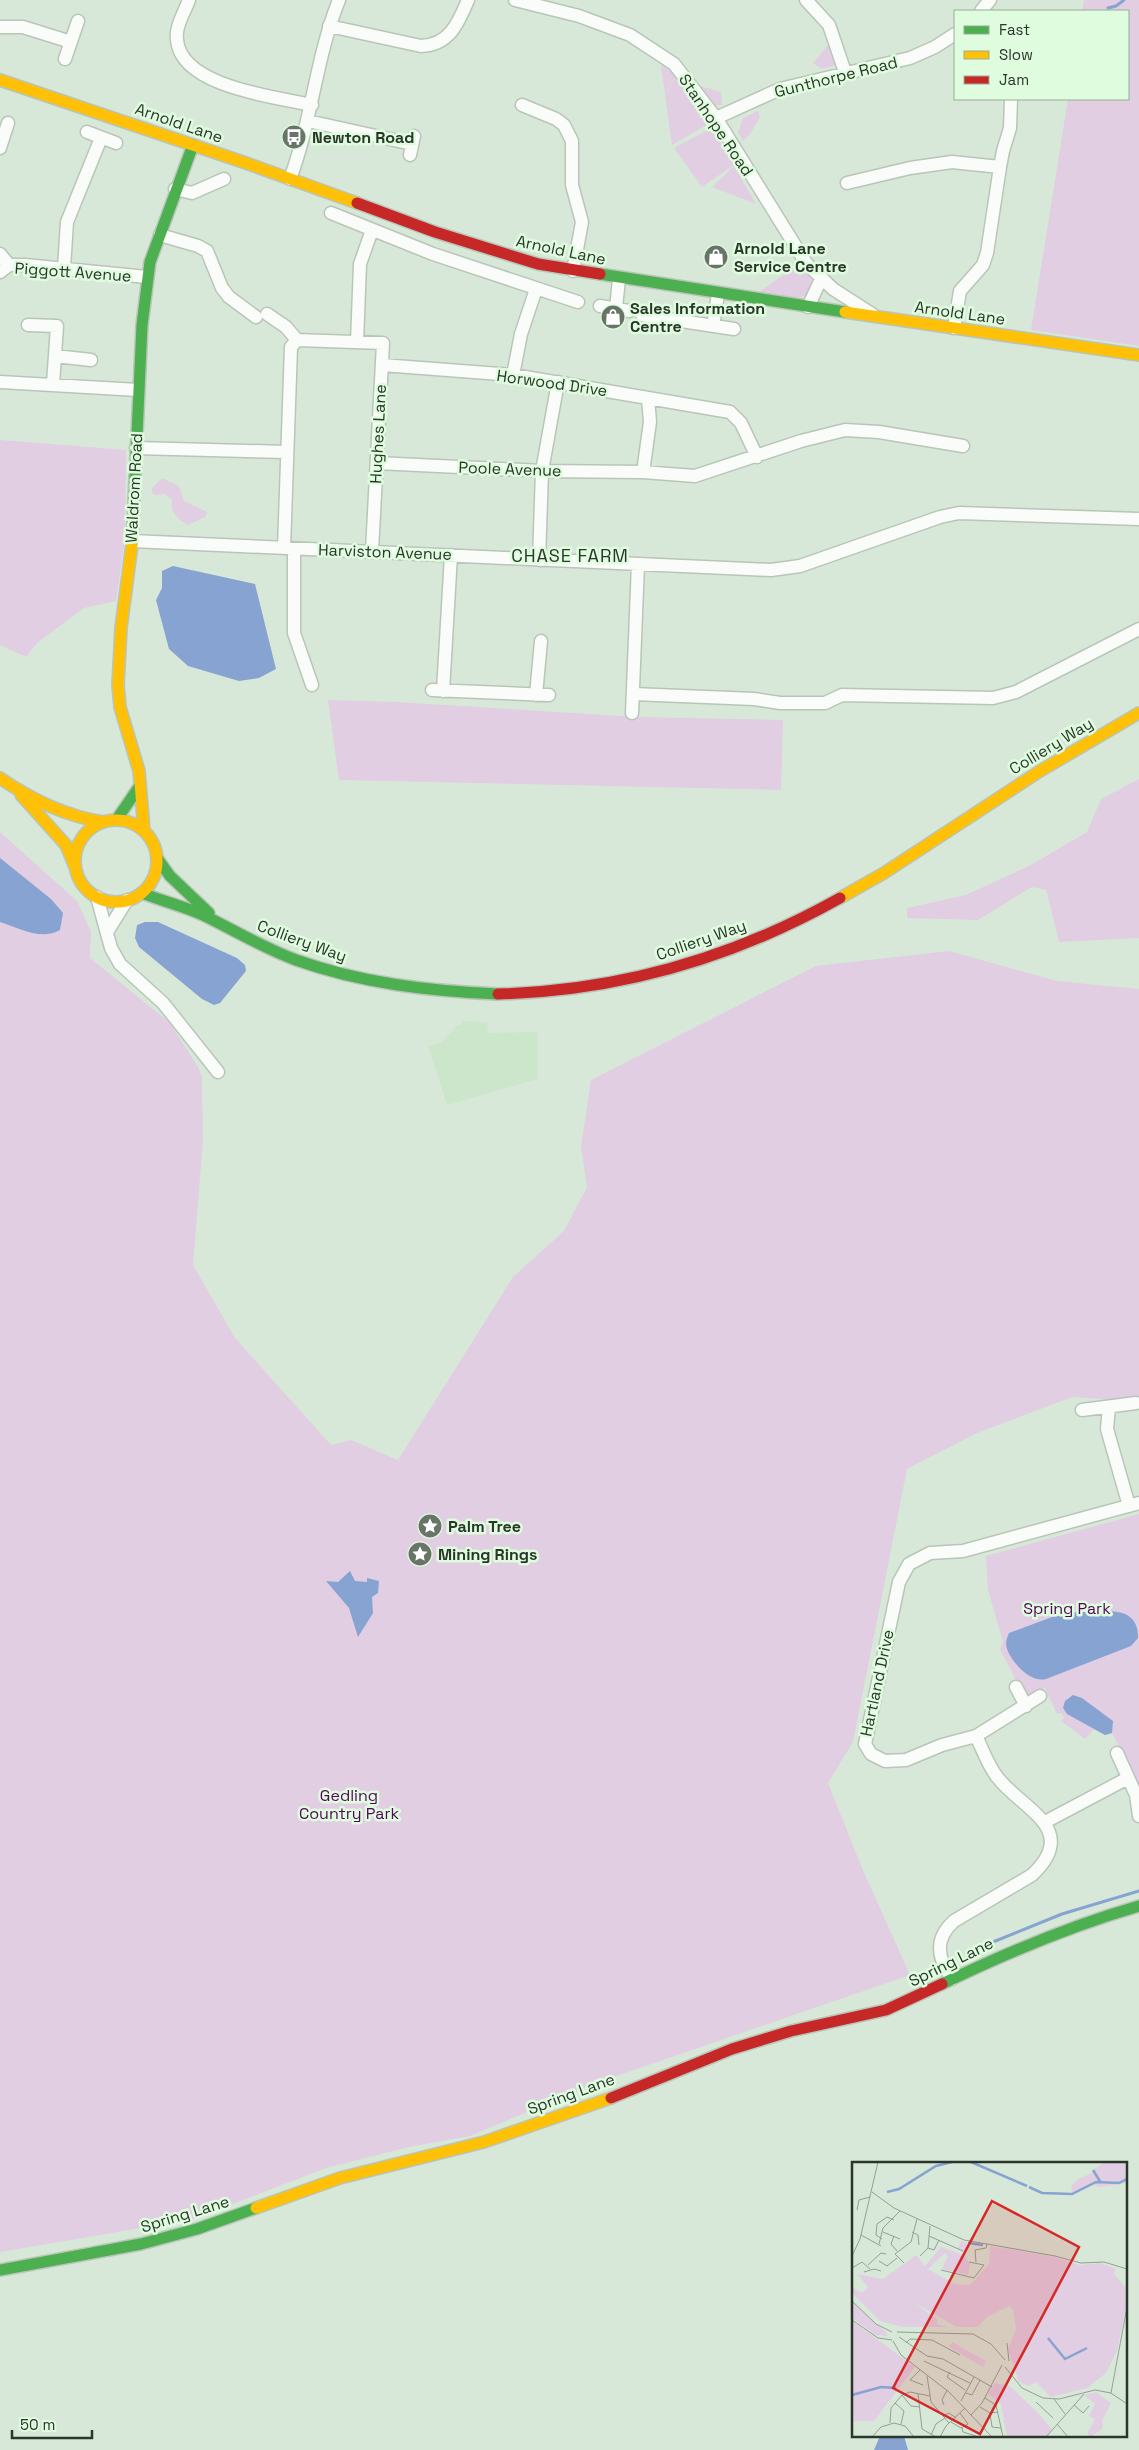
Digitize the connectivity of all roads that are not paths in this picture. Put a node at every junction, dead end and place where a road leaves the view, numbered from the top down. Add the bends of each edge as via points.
1 (188, 0) edge
2 (340, 0) edge
3 (468, 0) edge
4 (515, 0) edge
5 (806, 0) edge
6 (990, 0) edge
7 (982, 10) edge
8 (78, 22) dead end
9 (329, 26) junction
10 (0, 27) edge
11 (954, 35) edge
12 (72, 42) junction
13 (66, 59) dead end
14 (846, 72) junction
15 (0, 80) edge
16 (1011, 100) edge
17 (312, 105) junction
18 (522, 105) dead end
19 (716, 118) junction
20 (308, 121) junction
21 (8, 123) dead end
22 (87, 132) dead end
23 (102, 138) junction
24 (116, 142) dead end
25 (193, 145) junction
26 (412, 145) dead end
27 (0, 148) edge
28 (1000, 167) junction
29 (224, 179) dead end
30 (290, 179) junction
31 (847, 183) dead end
32 (175, 189) junction
33 (332, 213) dead end
34 (372, 230) junction
35 (160, 235) junction
36 (0, 254) edge
37 (64, 268) junction
38 (4, 269) edge
39 (573, 271) junction
40 (147, 277) junction
41 (619, 278) junction
42 (821, 279) junction
43 (536, 289) junction
44 (718, 294) junction
45 (578, 302) dead end
46 (600, 306) dead end
47 (808, 307) junction
48 (616, 308) junction
49 (629, 311) dead end
50 (642, 315) dead end
51 (879, 317) junction
52 (28, 324) dead end
53 (713, 326) junction
54 (954, 328) junction
55 (734, 330) dead end
56 (297, 340) junction
57 (357, 342) junction
58 (55, 356) junction
59 (1139, 356) edge
60 (91, 360) dead end
61 (382, 365) junction
62 (513, 375) junction
63 (0, 382) edge
64 (558, 382) junction
65 (53, 384) junction
66 (138, 390) junction
67 (648, 398) junction
68 (963, 446) dead end
69 (136, 448) junction
70 (287, 452) junction
71 (757, 457) junction
72 (377, 463) junction
73 (542, 472) junction
74 (643, 472) junction
75 (1139, 519) edge
76 (132, 541) junction
77 (289, 549) junction
78 (372, 551) junction
79 (451, 555) junction
80 (539, 560) junction
81 (638, 564) junction
82 (1139, 629) edge
83 (540, 641) dead end
84 (312, 685) dead end
85 (633, 694) junction
86 (536, 695) junction
87 (549, 695) dead end
88 (1139, 713) edge
89 (632, 714) dead end
90 (0, 778) edge
91 (139, 787) junction
92 (18, 792) junction
93 (117, 820) junction
94 (104, 822) junction
95 (144, 830) junction
96 (157, 858) junction
97 (76, 871) junction
98 (142, 893) junction
99 (97, 897) junction
100 (127, 900) junction
101 (225, 928) junction
102 (107, 932) junction
103 (218, 1072) dead end
104 (1136, 1403) dead end
105 (1109, 1407) junction
106 (1082, 1410) dead end
107 (1134, 1505) edge
108 (1016, 1688) dead end
109 (1040, 1696) dead end
110 (1026, 1706) junction
111 (976, 1736) junction
112 (1117, 1753) dead end
113 (1128, 1778) junction
114 (1139, 1816) edge
115 (1045, 1822) junction
116 (1139, 1906) edge
117 (952, 1979) junction
118 (0, 2270) edge

1 - 17 street via 177,31 177,41 179,52 192,70 258,95
2 - 9 street
3 - 9 street via 455,29 430,46
4 - 19 street, Stanhope Road via 579,16 630,35 674,64
5 - 14 street via 829,25
6 - 7 street
8 - 12 street
9 - 17 street
10 - 12 street via 29,28
11 - 14 street, Gunthorpe Road via 910,58
12 - 13 street
14 - 19 street, Gunthorpe Road via 780,88
15 - 25 street, Arnold Lane
16 - 28 street via 1010,128
17 - 20 street
18 - 39 street via 556,119 564,125 572,141 572,185 582,222
19 - 42 street, Stanhope Road via 806,263
20 - 26 street
20 - 30 street
21 - 27 street
22 - 23 street
23 - 24 street
23 - 37 street via 67,222
25 - 30 street, Arnold Lane
25 - 32 street, Waldrom Road
28 - 31 street via 952,162
28 - 54 street via 987,253 983,265 960,291
29 - 32 street via 192,194
30 - 39 street, Arnold Lane via 435,232 538,264
32 - 35 street, Waldrom Road
33 - 34 street
34 - 43 street
34 - 57 street via 360,264
35 - 40 street, Waldrom Road
35 - 56 street via 208,251 229,298 286,327
36 - 38 street
37 - 38 street, Piggott Avenue
37 - 40 street, Piggott Avenue
39 - 41 street, Arnold Lane
40 - 66 street, Waldrom Road
41 - 44 street, Arnold Lane
41 - 48 street
42 - 47 street
42 - 51 street, Stanhope Road via 847,300
43 - 45 street
43 - 62 street via 521,334
44 - 47 street, Arnold Lane
44 - 53 street
46 - 48 street
47 - 51 street, Arnold Lane
48 - 49 street
50 - 53 street
51 - 54 street, Arnold Lane
52 - 58 street via 57,326
53 - 55 street
54 - 59 street, Arnold Lane
56 - 57 street
56 - 70 street via 291,347
57 - 61 street, Hughes Lane via 383,343
58 - 60 street
58 - 65 street
61 - 62 street, Horwood Drive
61 - 72 street, Hughes Lane
62 - 64 street, Horwood Drive
63 - 65 street
64 - 67 street, Horwood Drive
64 - 73 street
65 - 66 street
66 - 69 street, Waldrom Road
67 - 71 street, Horwood Drive via 730,412 741,422
67 - 74 street via 650,422
68 - 71 street, Poole Avenue via 845,430
69 - 70 street
69 - 76 street, Waldrom Road
70 - 77 street
71 - 74 street, Poole Avenue via 696,476
72 - 73 street, Poole Avenue
72 - 78 street, Hughes Lane
73 - 74 street, Poole Avenue
73 - 80 street
75 - 81 street, Harviston Avenue via 959,513 791,569
76 - 77 street, Harviston Avenue
76 - 91 street, Waldrom Road via 121,628 118,685 120,707 136,756
77 - 78 street, Harviston Avenue
77 - 84 street via 294,632
78 - 79 street, Harviston Avenue
79 - 80 street, Harviston Avenue
79 - 86 street via 438,690
80 - 81 street, Harviston Avenue
81 - 85 street
82 - 85 street via 1016,692 993,698 842,695 825,703 780,703 754,698
83 - 86 street
85 - 89 street
86 - 87 street
88 - 101 street, Colliery Way via 1011,789 866,884 792,923 722,953 610,984 526,995 449,994 368,980 317,965 274,951
90 - 92 street
91 - 93 street
91 - 95 street, Waldrom Road
92 - 94 street via 75,818
92 - 97 street via 66,845
93 - 94 street
93 - 95 street via 130,822
94 - 97 street via 91,828 79,844
95 - 96 street via 155,847
96 - 98 street via 152,880
96 - 101 street, Colliery Way via 170,876
97 - 99 street via 85,888
98 - 100 street
98 - 101 street, Colliery Way via 185,907
99 - 100 street via 111,902
99 - 102 street
100 - 102 street
102 - 103 street via 120,964 164,1003
104 - 105 street
105 - 106 street
105 - 107 street via 1107,1429
107 - 111 street, Hartland Drive via 963,1551 930,1553 909,1564 898,1582 865,1744 871,1754 885,1761 906,1760
108 - 110 street
109 - 110 street
110 - 111 street
111 - 115 street via 998,1779
112 - 113 street
113 - 114 street via 1136,1795
113 - 115 street
115 - 117 street via 1050,1838 1041,1867 954,1921 942,1934 940,1956
116 - 117 street, Spring Lane via 1049,1935
117 - 118 street, Spring Lane via 886,2010 791,2031 732,2049 610,2099 484,2142 340,2178 197,2229 141,2244

